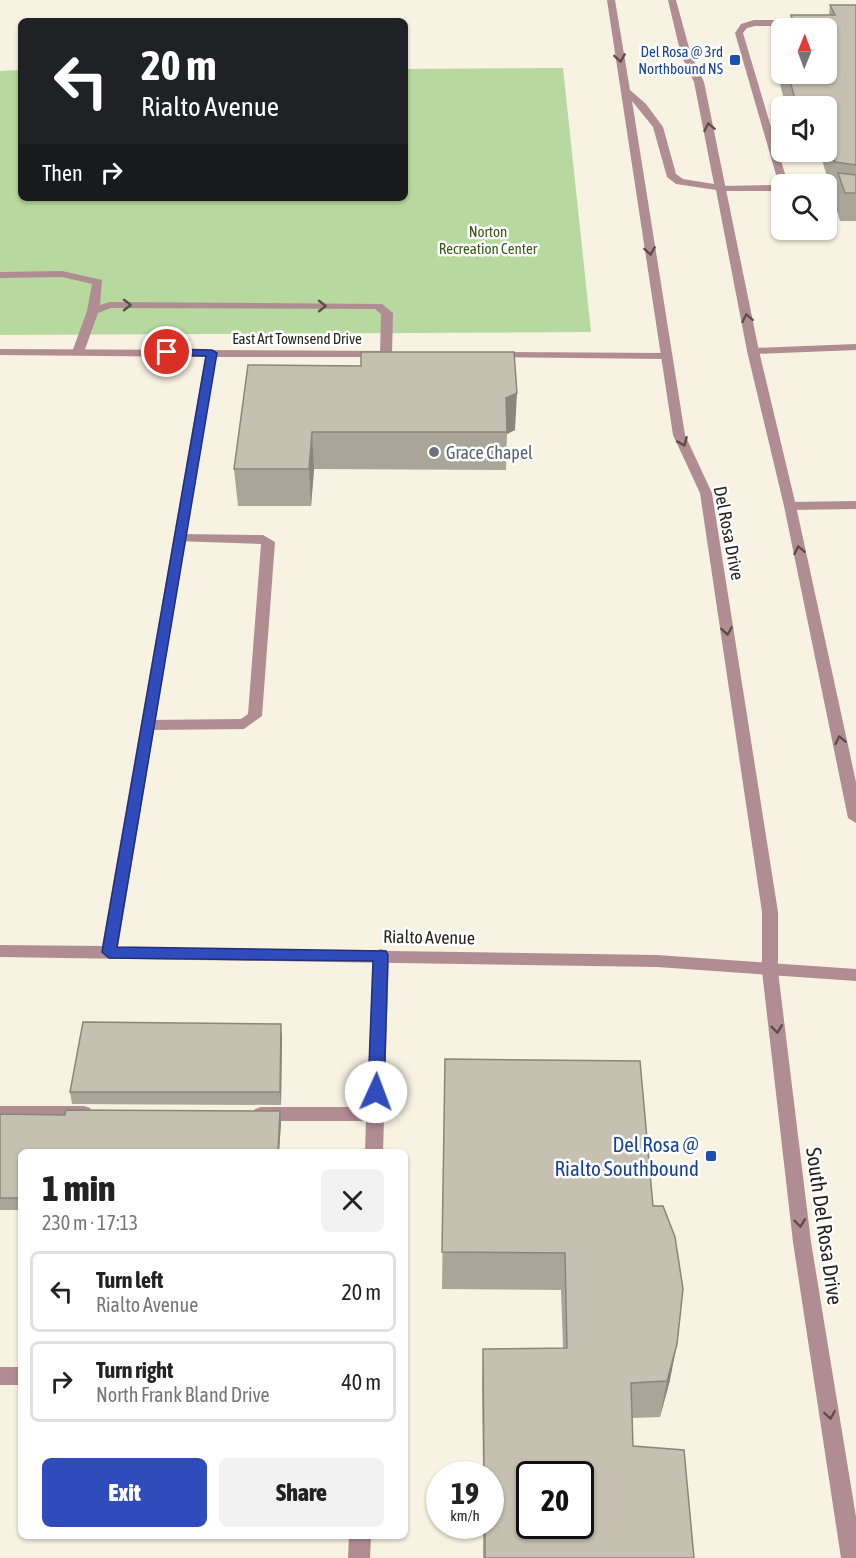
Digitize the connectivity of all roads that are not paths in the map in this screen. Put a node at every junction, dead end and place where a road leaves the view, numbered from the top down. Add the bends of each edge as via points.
1 (611, 0) edge
2 (672, 0) edge
3 (771, 22) edge
4 (625, 91) junction
5 (779, 174) edge
6 (771, 186) edge
7 (722, 188) junction
8 (837, 195) edge
9 (856, 198) edge
10 (0, 275) edge
11 (93, 310) junction
12 (856, 347) edge
13 (753, 351) junction
14 (0, 352) edge
15 (78, 352) junction
16 (212, 353) junction
17 (479, 354) edge
18 (666, 356) junction
19 (856, 505) edge
20 (790, 506) junction
21 (180, 538) junction
22 (148, 725) junction
23 (856, 818) edge
24 (0, 951) edge
25 (109, 952) junction
26 (381, 955) junction
27 (770, 971) junction
28 (856, 975) edge
29 (0, 1113) edge
30 (105, 1113) edge
31 (246, 1114) edge
32 (375, 1114) junction
33 (374, 1149) edge
34 (0, 1376) edge
35 (18, 1376) edge
36 (360, 1539) edge
37 (359, 1558) edge
38 (852, 1558) edge

1 -> 4 street, Del Rosa Drive
7 -> 2 street via 699,82 686,55
3 - 5 street via 754,22 739,33
4 - 7 street via 643,105 658,126 671,175 680,182
4 -> 18 street, Del Rosa Drive
6 - 7 street
13 -> 7 street
8 - 9 street
10 - 11 street via 70,275 91,279 99,286
11 - 15 street
11 -> 16 street, East Art Townsend Drive via 110,304 378,306 387,313 391,354
12 - 13 street
13 - 20 street
14 - 15 street, East Art Townsend Drive
15 - 16 street, East Art Townsend Drive
16 - 21 street
17 - 18 street
18 -> 27 street, Del Rosa Drive via 679,435 706,493 770,912
19 - 20 street
23 -> 20 street
21 - 22 street
21 - 22 street via 268,542 255,716 244,724
22 - 25 street
24 - 25 street, Rialto Avenue
25 - 26 street, Rialto Avenue
26 - 27 street, Rialto Avenue via 657,961
26 - 32 street
27 - 28 street, Rialto Avenue
27 -> 38 street, South Del Rosa Drive via 802,1242
29 - 30 street
31 - 32 street
32 - 33 street
34 - 35 street
36 - 37 street

